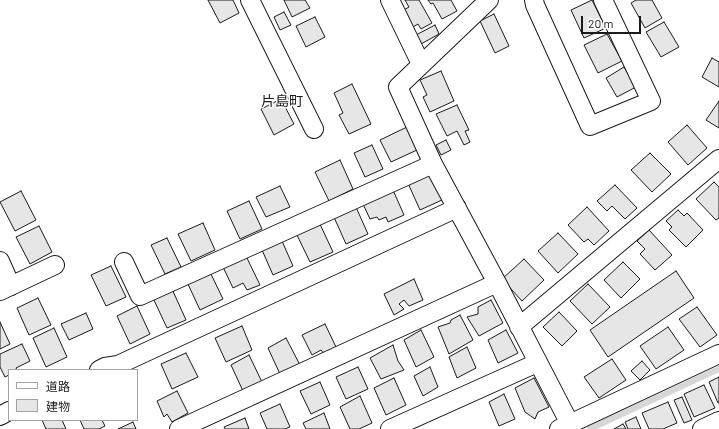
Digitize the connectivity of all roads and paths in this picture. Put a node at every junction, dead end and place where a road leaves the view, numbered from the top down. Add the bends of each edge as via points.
1 (250, 0) edge
2 (390, 0) edge
3 (489, 0) edge
4 (534, 0) edge
5 (603, 0) edge
6 (421, 64) junction
7 (314, 129) dead end
8 (719, 159) edge
9 (434, 164) junction
10 (457, 208) junction
11 (0, 261) edge
12 (124, 262) dead end
13 (55, 266) dead end
14 (497, 284) junction
15 (6, 288) edge
16 (520, 327) junction
17 (719, 354) edge
18 (537, 363) junction
19 (100, 369) edge
20 (719, 421) edge
21 (564, 427) edge
22 (179, 429) edge
23 (390, 429) edge
24 (702, 429) edge

1 - 7 street
2 - 6 street
3 - 6 street
4 - 5 street via 590,126 651,101
6 - 9 street via 398,87
8 - 16 street
9 - 10 street
9 - 12 street via 140,296
10 - 14 street
10 - 19 street via 118,365
11 - 15 street
13 - 15 street
14 - 16 street
14 - 22 street
16 - 18 street
17 - 21 street
18 - 21 street
18 - 23 street
20 - 24 street

